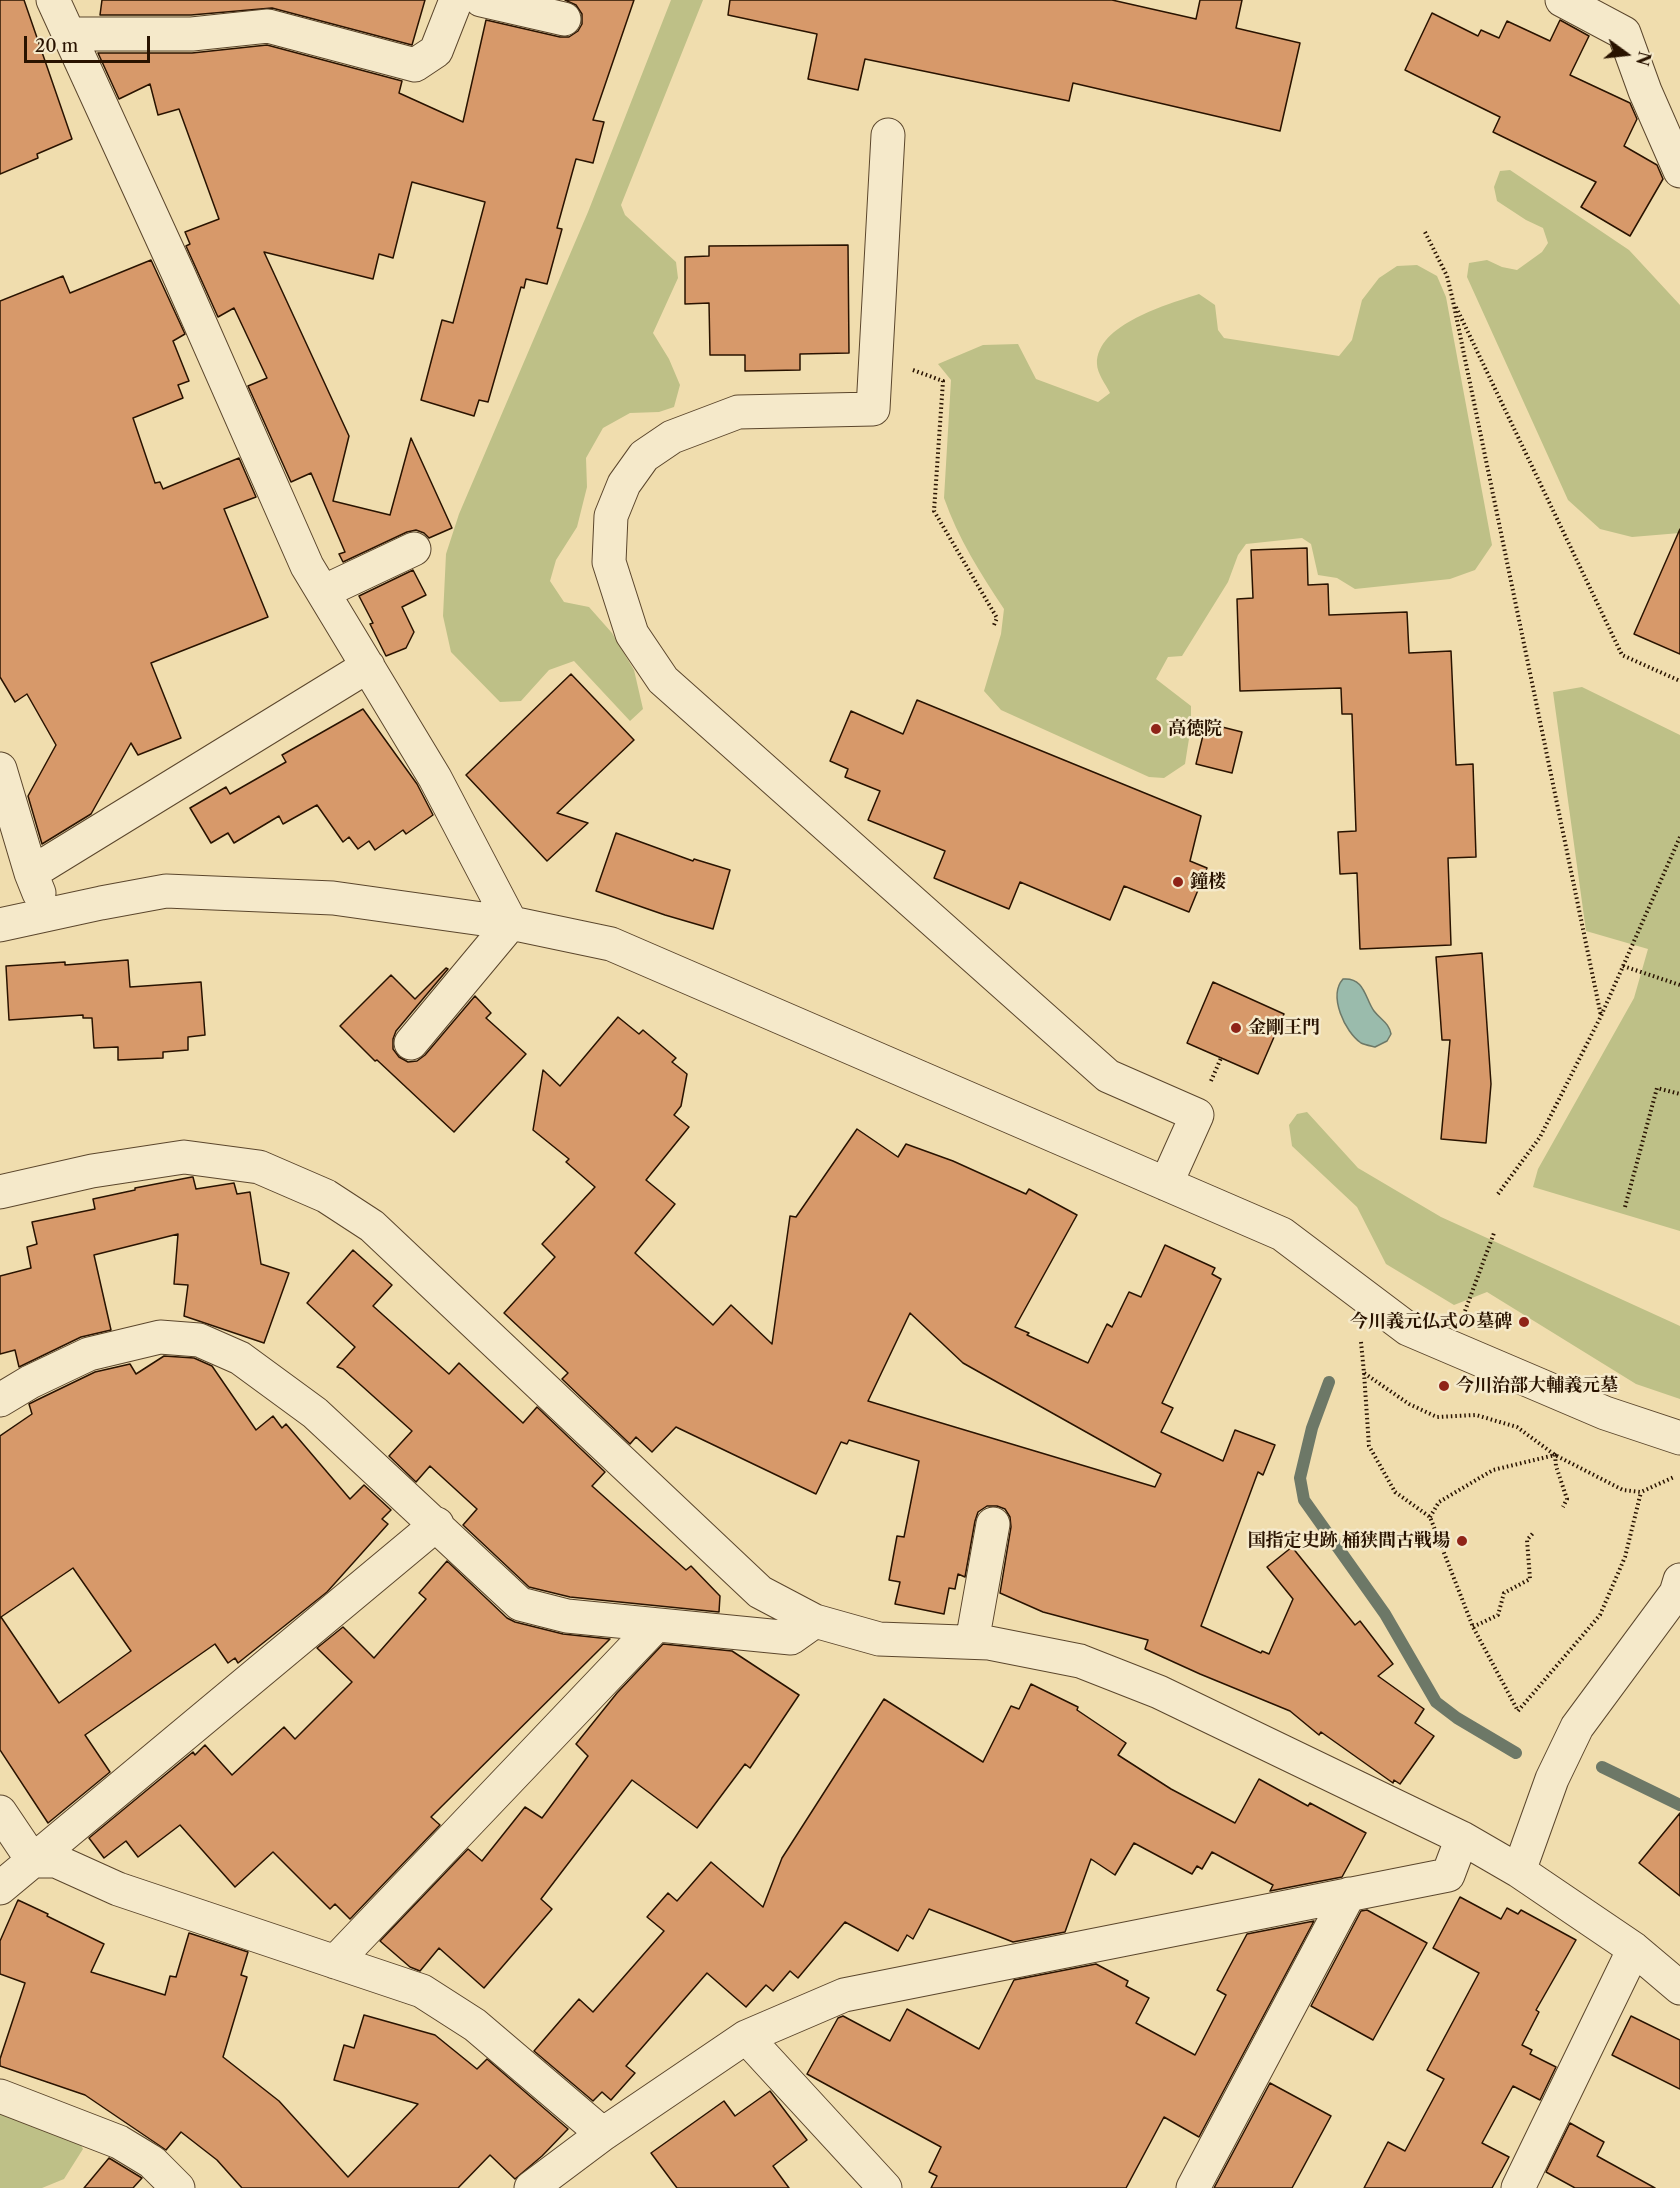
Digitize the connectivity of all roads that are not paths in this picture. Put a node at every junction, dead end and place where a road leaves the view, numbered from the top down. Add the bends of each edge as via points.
1 (53, 0) edge
2 (456, 0) edge
3 (481, 0) edge
4 (1562, 0) edge
5 (564, 20) dead end
6 (69, 34) junction
7 (888, 135) dead end
8 (1680, 171) edge
9 (414, 549) dead end
10 (323, 592) junction
11 (368, 666) junction
12 (0, 769) edge
13 (31, 873) junction
14 (48, 914) junction
15 (511, 923) junction
16 (0, 925) edge
17 (411, 1043) dead end
18 (1166, 1185) junction
19 (0, 1192) edge
20 (0, 1400) edge
21 (1680, 1438) edge
22 (436, 1524) junction
23 (993, 1524) dead end
24 (1680, 1580) edge
25 (815, 1622) junction
26 (656, 1624) junction
27 (972, 1642) junction
28 (0, 1812) edge
29 (1462, 1838) junction
30 (33, 1861) junction
31 (1519, 1871) junction
32 (0, 1888) edge
33 (1349, 1894) junction
34 (1634, 1949) junction
35 (335, 1962) junction
36 (1680, 1988) edge
37 (746, 2037) junction
38 (0, 2096) edge
39 (603, 2134) junction
40 (178, 2188) edge
41 (531, 2188) edge
42 (885, 2188) edge
43 (1193, 2188) edge
44 (1518, 2188) edge

1 - 6 street
2 - 6 street via 436,51 415,65 268,26 192,34
3 - 5 street
4 - 8 street via 1624,33
6 - 10 street via 307,566
7 - 18 street via 873,409 738,412 672,437 644,456 624,484 611,516 609,562 632,634 663,680 1108,1076 1197,1115
9 - 10 street
10 - 11 street
11 - 13 street
11 - 15 street via 435,778
12 - 13 street
13 - 14 street
14 - 15 street via 166,891 333,898
14 - 16 street
15 - 17 street
15 - 18 street via 611,944
18 - 21 street via 1282,1234 1408,1329 1605,1413
19 - 25 street via 92,1171 184,1157 260,1167 326,1196 372,1226 760,1592
20 - 22 street via 90,1354 160,1337 199,1340 240,1358 315,1413
22 - 26 street via 520,1604 567,1616
22 - 30 street
23 - 27 street
24 - 31 street via 1676,1593 1577,1727 1552,1779
25 - 26 street via 791,1638
25 - 27 street via 879,1639
26 - 35 street
27 - 29 street via 1080,1661 1159,1692
28 - 30 street
29 - 31 street
29 - 33 street via 1448,1875
30 - 32 street
30 - 35 street via 56,1861 118,1889
31 - 34 street
33 - 37 street via 844,1995
33 - 43 street
34 - 36 street
34 - 44 street
35 - 39 street via 422,1991 475,2025
37 - 39 street
37 - 42 street
38 - 40 street via 119,2142 152,2162
39 - 41 street

